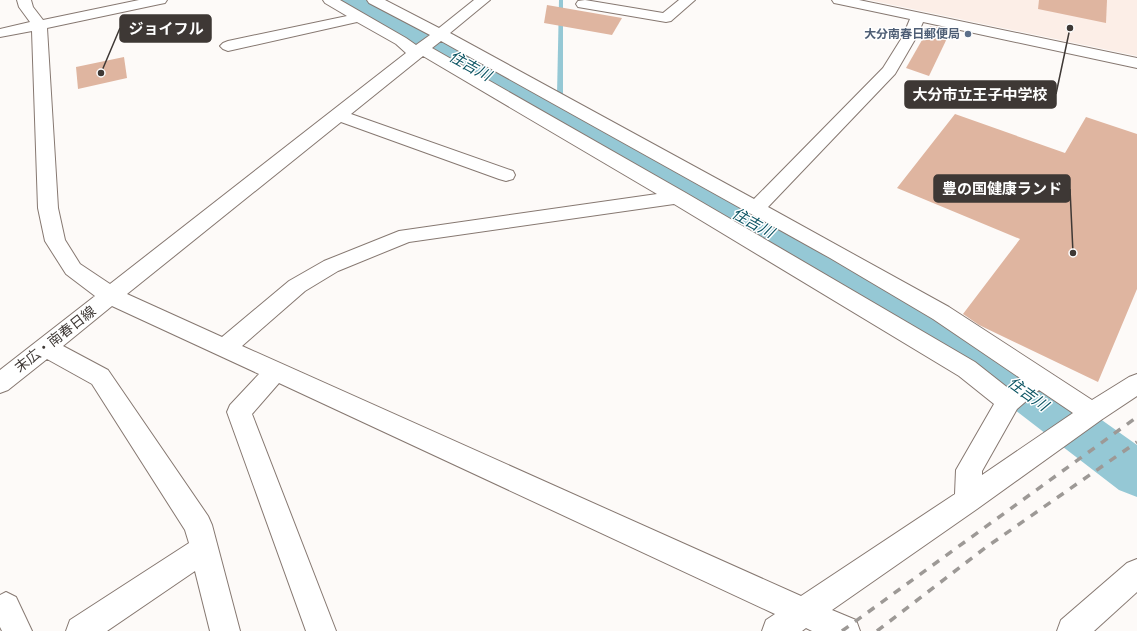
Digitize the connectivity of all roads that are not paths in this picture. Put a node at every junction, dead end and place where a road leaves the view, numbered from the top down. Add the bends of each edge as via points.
1 (24, 0) edge
2 (160, 0) edge
3 (330, 0) edge
4 (374, 0) edge
5 (483, 0) edge
6 (688, 0) edge
7 (838, 0) edge
8 (583, 4) dead end
9 (360, 17) junction
10 (918, 17) junction
11 (39, 25) junction
12 (0, 33) edge
13 (440, 34) junction
14 (228, 46) dead end
15 (419, 51) junction
16 (1137, 63) edge
17 (338, 115) junction
18 (506, 175) dead end
19 (680, 197) junction
20 (755, 209) junction
21 (110, 296) junction
22 (46, 347) junction
23 (224, 348) junction
24 (276, 371) junction
25 (1038, 377) junction
26 (0, 383) edge
27 (1137, 384) edge
28 (1008, 402) junction
29 (1089, 416) junction
30 (968, 500) junction
31 (204, 549) junction
32 (1137, 572) edge
33 (803, 612) junction
34 (80, 631) edge
35 (225, 631) edge
36 (320, 631) edge
37 (777, 631) edge
38 (845, 631) edge
39 (1072, 631) edge

1 - 11 street
2 - 11 street
3 - 9 street
4 - 13 street
5 - 13 street, 末広・南春日線
6 - 8 street via 666,18
7 - 10 street
9 - 14 street
9 - 15 street
10 - 16 street
10 - 20 street via 889,71
11 - 12 street
11 - 21 street via 48,208 55,241 72,269
13 - 15 street, 末広・南春日線
13 - 20 street
15 - 17 street, 末広・南春日線
15 - 19 street
17 - 18 street
17 - 21 street, 末広・南春日線
19 - 23 street via 406,236 331,266 297,286
19 - 28 street via 967,369
20 - 25 street via 941,313
21 - 22 street, 末広・南春日線
21 - 23 street
22 - 26 street, 末広・南春日線
22 - 31 street via 100,377 198,525
23 - 24 street
24 - 33 street
24 - 36 street via 239,412
25 - 28 street
25 - 29 street
27 - 29 street
28 - 30 street via 969,470
29 - 30 street
30 - 33 street
31 - 34 street
31 - 35 street
32 - 39 street
33 - 37 street
33 - 38 street

